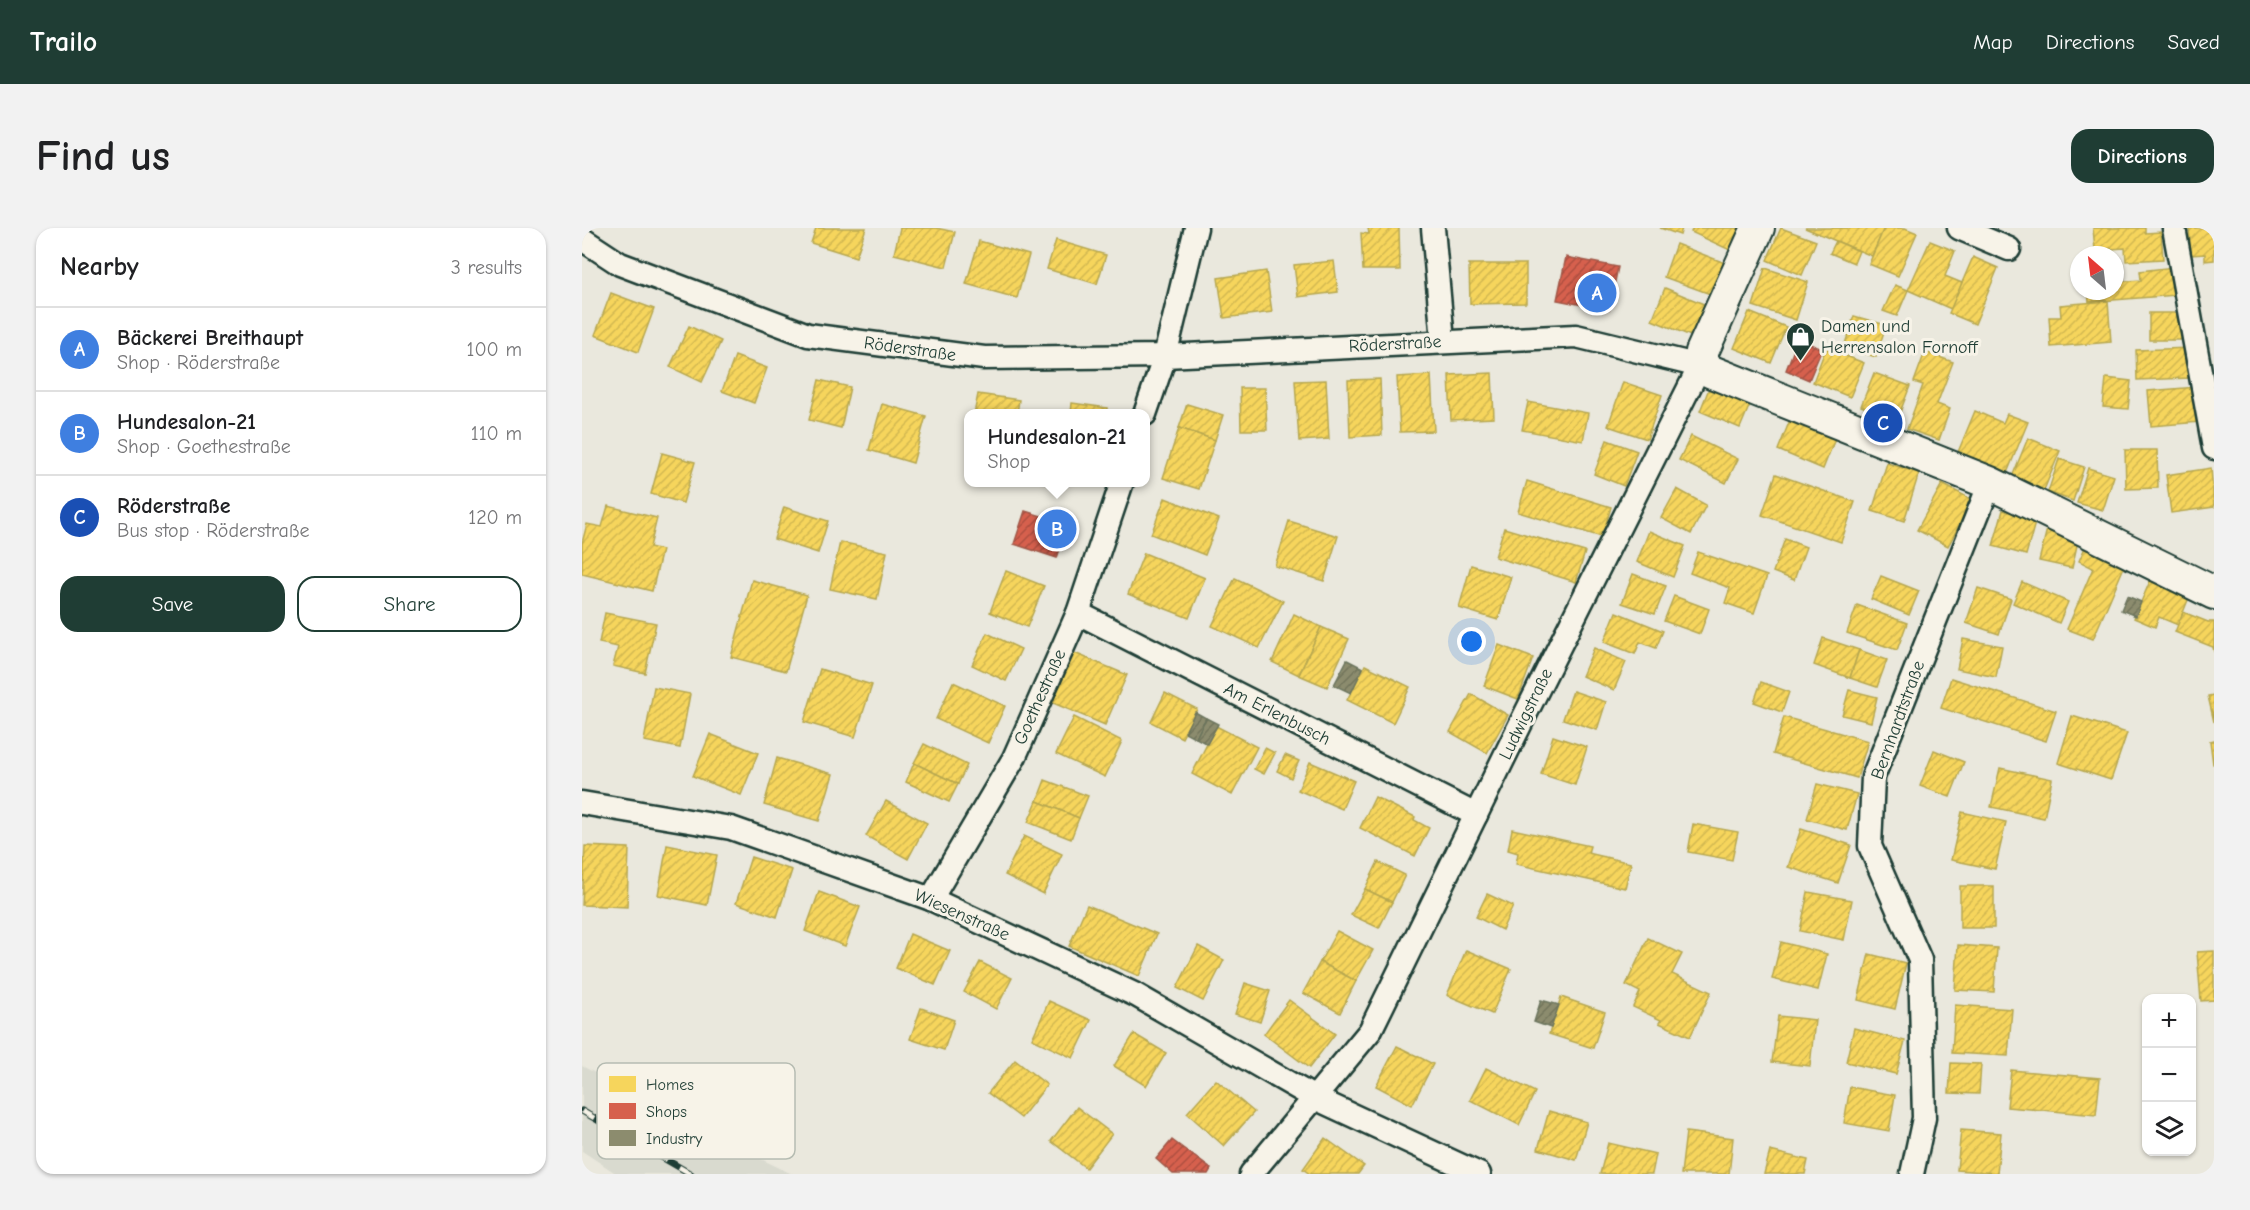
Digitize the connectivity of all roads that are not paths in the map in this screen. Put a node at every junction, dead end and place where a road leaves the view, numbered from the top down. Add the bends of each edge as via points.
1 (1196, 228) edge
2 (1433, 228) edge
3 (1758, 228) edge
4 (1959, 228) edge
5 (2174, 228) edge
6 (582, 239) edge
7 (2009, 249) dead end
8 (1443, 341) junction
9 (1165, 356) junction
10 (1700, 366) junction
11 (1147, 409) edge
12 (2214, 448) edge
13 (1990, 483) junction
14 (1121, 487) edge
15 (2214, 593) edge
16 (1078, 613) junction
17 (582, 802) edge
18 (1476, 815) junction
19 (931, 899) junction
20 (1315, 1098) junction
21 (1251, 1174) edge
22 (1479, 1174) edge
23 (1912, 1174) edge

1 - 9 street
2 - 8 street
3 - 10 street, Ludwigstraße via 1702,352
4 - 7 street
5 - 12 street
6 - 9 street, Röderstraße via 620,264 808,335 984,358
8 - 9 street, Röderstraße
8 - 10 street, Röderstraße via 1576,336
9 - 11 street
10 - 13 street, Röderstraße
10 - 18 street, Ludwigstraße
13 - 15 street, Röderstraße
13 - 23 street, Bernhardtstraße via 1873,777 1869,846 1920,960 1924,1118
14 - 16 street, Goethestraße
16 - 18 street, Am Erlenbusch
16 - 19 street, Goethestraße via 1014,758
17 - 19 street, Wiesenstraße via 731,828
18 - 20 street, Ludwigstraße via 1370,1031
19 - 20 street, Wiesenstraße via 1136,995
20 - 21 street, Ludwigstraße
20 - 22 street, Wiesenstraße

